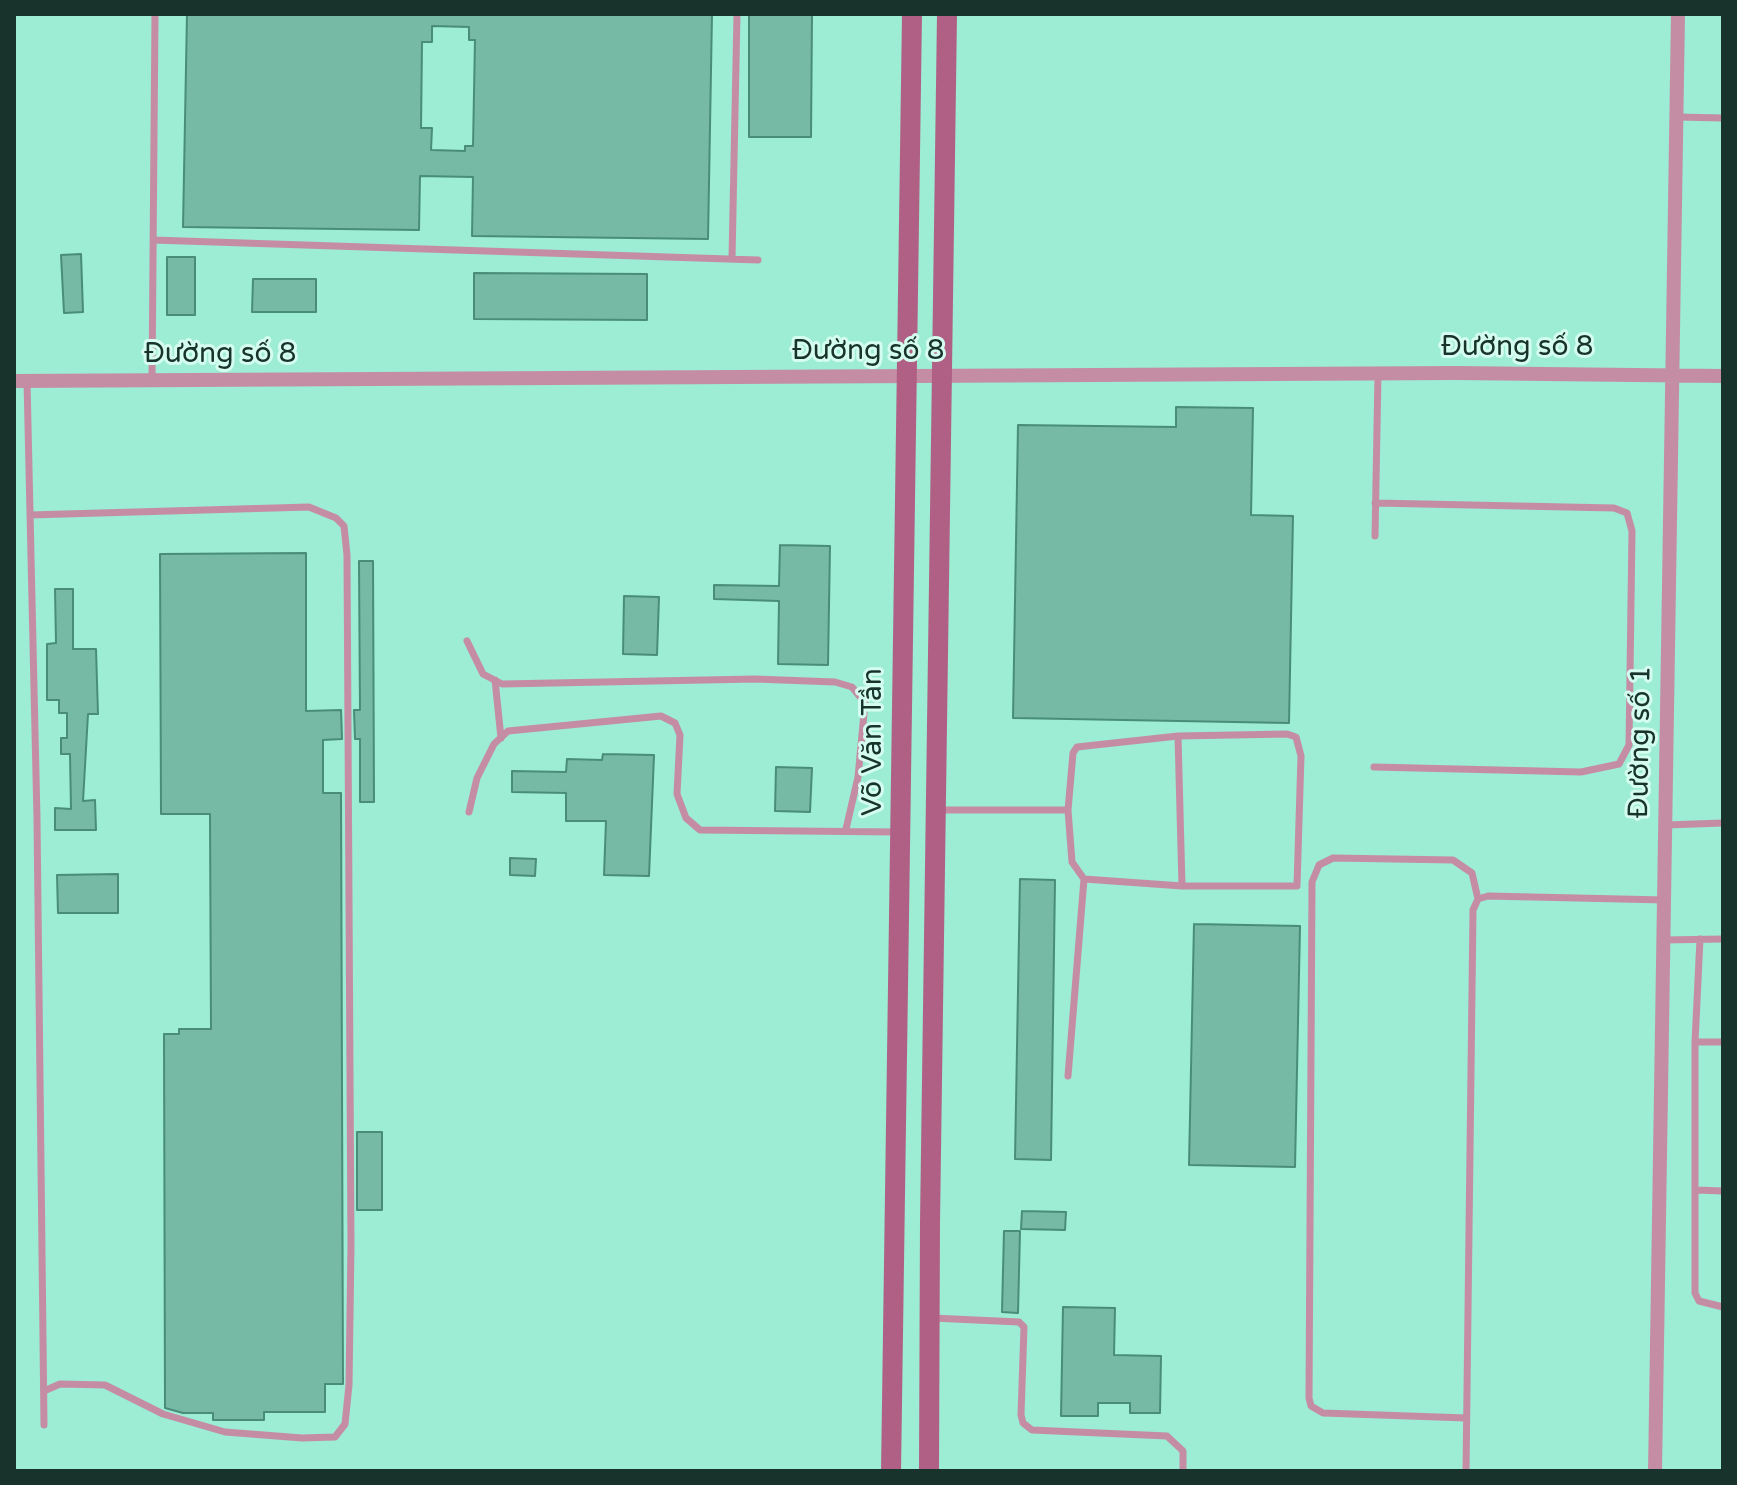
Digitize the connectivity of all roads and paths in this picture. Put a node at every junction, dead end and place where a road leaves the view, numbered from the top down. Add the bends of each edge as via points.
1 (155, 14) edge
2 (737, 14) edge
3 (912, 14) edge
4 (947, 14) edge
5 (1678, 14) edge
6 (1677, 117) junction
7 (1723, 118) edge
8 (153, 240) junction
9 (732, 259) junction
10 (758, 260) dead end
11 (1378, 374) junction
12 (1674, 375) junction
13 (1723, 376) edge
14 (906, 377) junction
15 (942, 377) junction
16 (20, 381) edge
17 (152, 381) junction
18 (1375, 503) junction
19 (30, 515) junction
20 (1375, 536) dead end
21 (467, 641) dead end
22 (495, 680) junction
23 (1178, 736) junction
24 (501, 738) junction
25 (1374, 767) dead end
26 (935, 810) junction
27 (1068, 810) junction
28 (469, 812) dead end
29 (1723, 823) edge
30 (1666, 825) junction
31 (846, 829) junction
32 (902, 833) junction
33 (1084, 879) junction
34 (1182, 886) junction
35 (1478, 899) junction
36 (1665, 900) junction
37 (1700, 939) junction
38 (1723, 939) edge
39 (1664, 940) junction
40 (1695, 1042) junction
41 (1723, 1042) edge
42 (1068, 1076) dead end
43 (1696, 1190) junction
44 (1723, 1191) edge
45 (1723, 1307) edge
46 (929, 1318) junction
47 (44, 1391) junction
48 (1466, 1418) junction
49 (44, 1425) dead end
50 (891, 1471) edge
51 (929, 1471) edge
52 (1183, 1471) edge
53 (1466, 1471) edge
54 (1655, 1471) edge

1 - 8 lane
2 - 9 lane
3 - 14 street, Võ Văn Tần
4 - 15 street
5 - 6 street, Đường số 1
6 - 7 lane
6 - 12 street, Đường số 1
8 - 9 lane
8 - 17 lane
9 - 10 lane
11 - 12 street, Đường số 8
11 - 15 street, Đường số 8
11 - 18 lane
12 - 13 street, Đường số 8
12 - 30 street, Đường số 1
14 - 15 street, Đường số 8
14 - 17 street, Đường số 8
14 - 32 street, Võ Văn Tần
15 - 26 street
16 - 17 street, Đường số 8
16 - 19 lane
18 - 20 lane
18 - 25 lane via 1614,508 1627,513 1632,531 1629,745 1619,764 1581,772
19 - 47 lane
19 - 47 lane via 309,507 344,526 347,555 351,1245 345,1424 335,1437 225,1432 163,1414 105,1385 60,1384
21 - 22 lane via 483,674
22 - 24 lane
22 - 31 lane via 636,684 755,679 852,687 865,703 858,777
23 - 27 lane via 1077,747
23 - 34 lane
23 - 34 lane via 1287,734 1299,743 1301,756 1297,886
24 - 28 lane via 477,778
24 - 31 lane via 508,731 661,716 675,723 680,735 677,794 686,818 700,830
26 - 27 lane
26 - 46 street
27 - 33 lane via 1072,862
29 - 30 lane
30 - 36 street, Đường số 1
31 - 32 lane
32 - 50 street, Võ Văn Tần
33 - 34 lane
33 - 42 lane
35 - 36 lane
35 - 48 lane via 1473,910
35 - 48 lane via 1472,873 1453,860 1333,858 1319,865 1312,882 1311,1406 1323,1413
36 - 39 street, Đường số 1
37 - 38 lane
37 - 39 lane
37 - 40 lane
39 - 54 street, Đường số 1
40 - 41 lane
40 - 43 lane
43 - 44 lane
43 - 45 lane via 1695,1293 1699,1301
46 - 51 street
46 - 52 lane via 1019,1322 1024,1327 1023,1423 1032,1430 1167,1436 1183,1451
47 - 49 lane
48 - 53 lane

